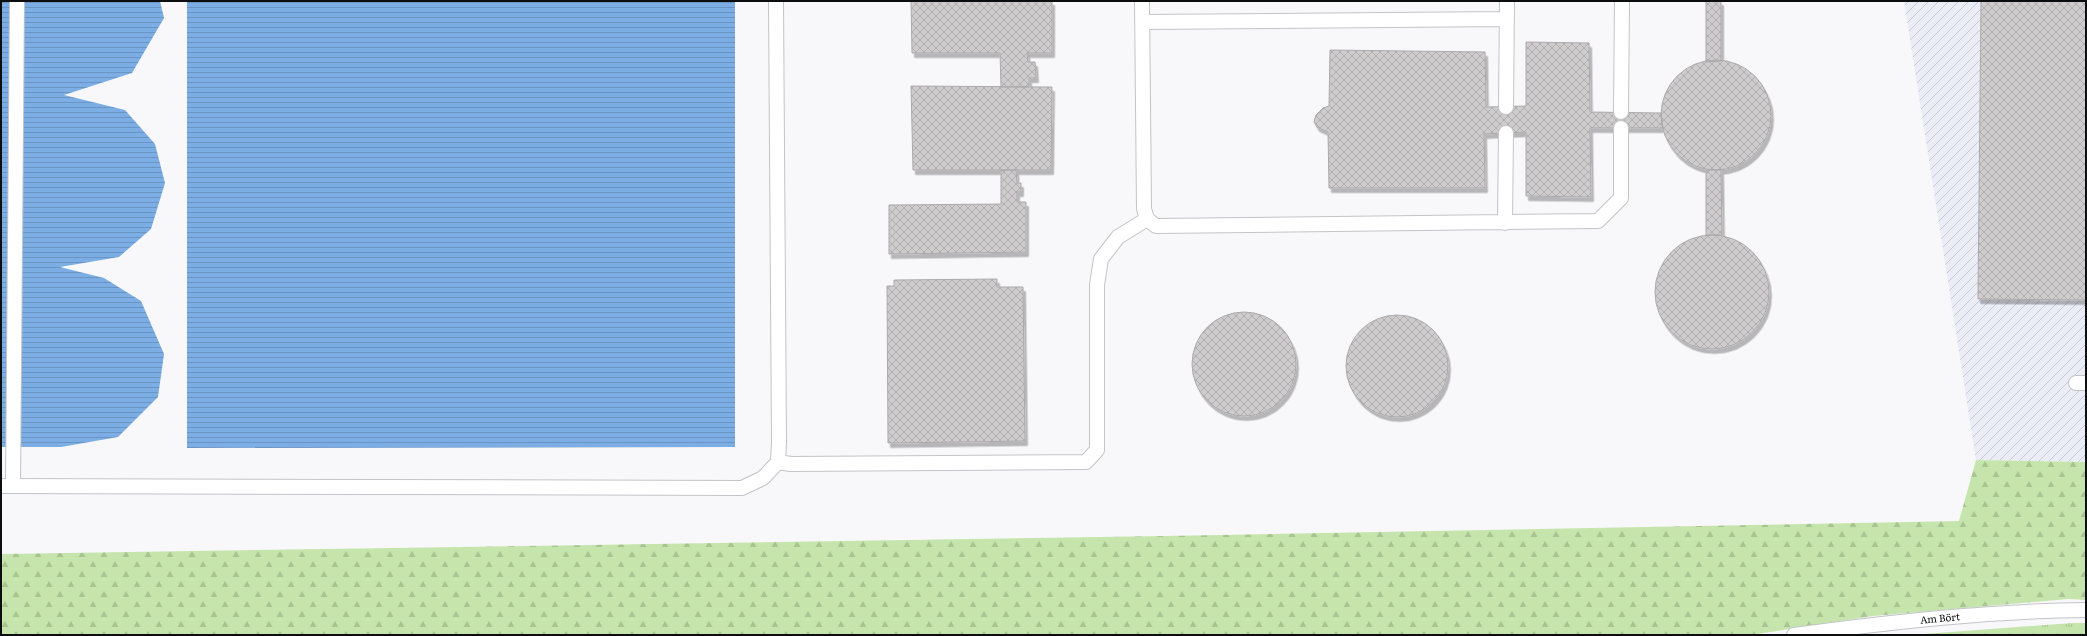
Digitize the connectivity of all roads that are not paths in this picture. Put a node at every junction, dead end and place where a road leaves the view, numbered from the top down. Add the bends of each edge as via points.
1 (17, 1) edge
2 (776, 1) edge
3 (1142, 1) edge
4 (1507, 1) edge
5 (1622, 1) edge
6 (1507, 19) junction
7 (1142, 22) junction
8 (1506, 107) dead end
9 (1621, 112) dead end
10 (1621, 128) dead end
11 (1506, 133) dead end
12 (1147, 220) junction
13 (1505, 222) junction
14 (778, 462) junction
15 (7, 486) edge
16 (2086, 610) edge
17 (1794, 635) edge

1 - 15 lane
2 - 14 lane
3 - 7 lane
4 - 6 lane
5 - 9 lane
6 - 7 lane
6 - 8 lane
7 - 12 lane via 1144,209
10 - 13 lane via 1621,198 1598,221
11 - 13 lane
12 - 13 lane via 1156,226
12 - 14 lane via 1118,237 1101,259 1097,286 1097,450 1086,462
14 - 15 lane via 763,478 742,488
16 - 17 lane, Am Bört via 1974,615

